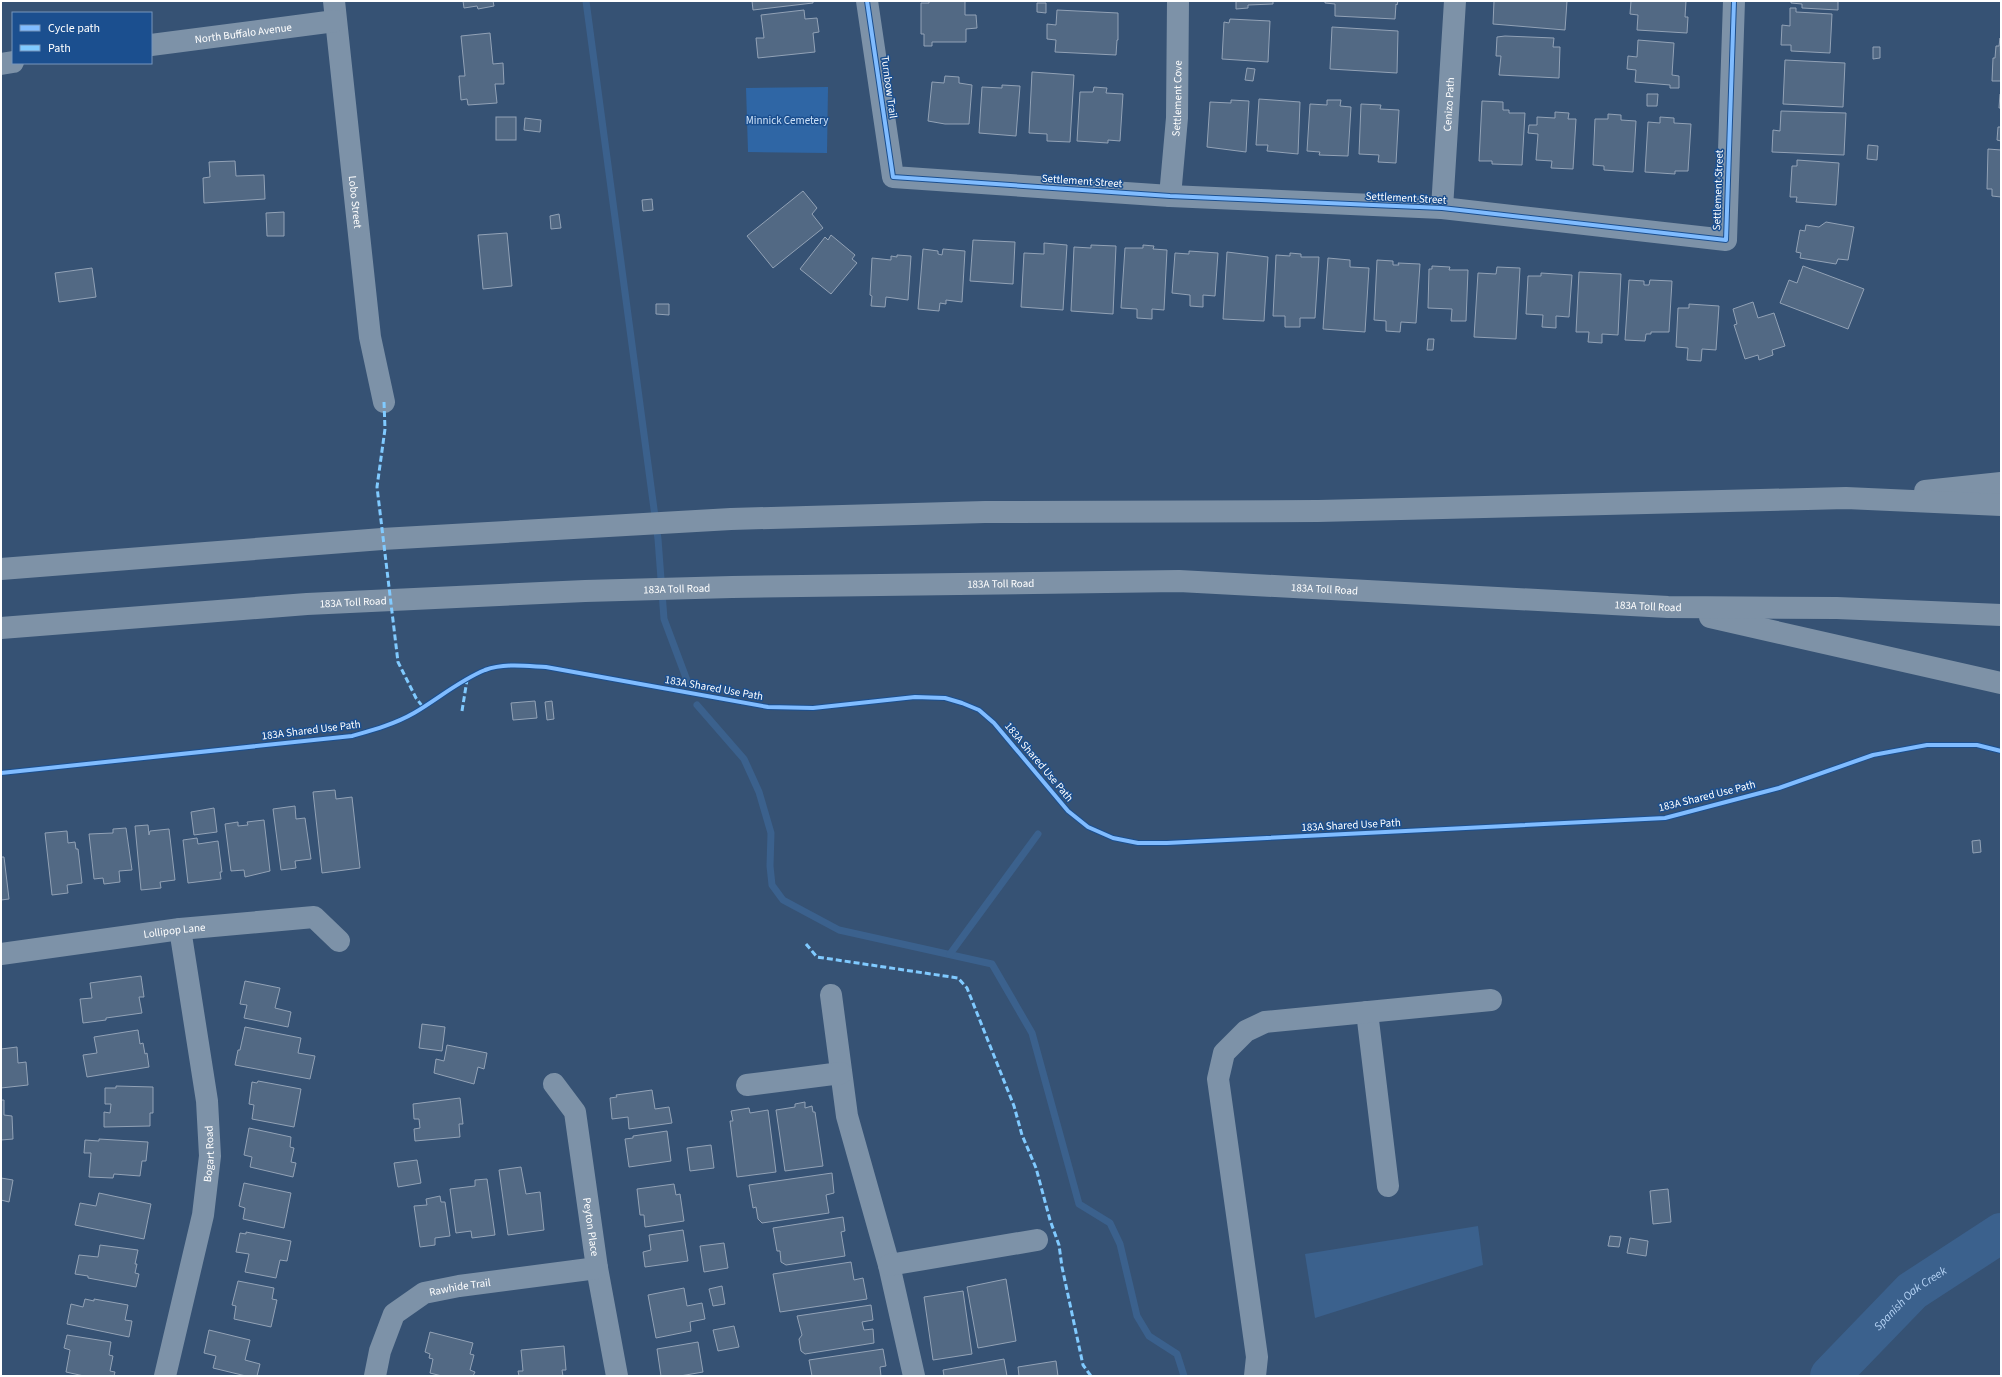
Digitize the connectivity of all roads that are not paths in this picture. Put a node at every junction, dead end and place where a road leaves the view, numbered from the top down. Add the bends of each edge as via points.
1 (868, 1) edge
2 (1178, 1) edge
3 (1455, 1) edge
4 (1734, 1) edge
5 (334, 11) edge
6 (152, 45) edge
7 (12, 62) edge
8 (1, 64) edge
9 (893, 177) joint
10 (1170, 196) junction
11 (1442, 208) junction
12 (384, 402) dead end
13 (2001, 483) edge
14 (1846, 498) junction
15 (2001, 505) edge
16 (1, 569) edge
17 (1668, 607) junction
18 (2001, 615) edge
19 (1, 628) edge
20 (2001, 683) edge
21 (180, 929) junction
22 (339, 941) dead end
23 (1, 954) edge
24 (831, 995) dead end
25 (1491, 1000) dead end
26 (1367, 1012) junction
27 (841, 1073) junction
28 (554, 1084) dead end
29 (747, 1086) dead end
30 (1388, 1186) dead end
31 (1038, 1240) dead end
32 (889, 1265) junction
33 (596, 1268) junction
34 (165, 1376) edge
35 (375, 1376) edge
36 (617, 1376) edge
37 (914, 1376) edge
38 (1255, 1376) edge

1 - 9 street, Turnbow Trail
2 - 10 street, Settlement Cove via 1177,118
3 - 11 street, Cenizo Path
4 - 11 street, Settlement Street via 1726,240
5 - 6 street, North Buffalo Avenue
5 - 12 street, Lobo Street via 370,337
7 - 8 street
9 - 10 street, Settlement Street
10 - 11 street, Settlement Street
13 - 14 highway
14 - 15 highway
14 - 16 highway via 1318,511 986,512 731,519 382,538
17 - 18 highway, 183A Toll Road via 1837,608
17 - 19 highway, 183A Toll Road via 1179,581 586,591 307,604
17 - 20 highway
21 - 22 street, Lollipop Lane via 314,917
21 - 23 street, Lollipop Lane
21 - 34 street, Bogart Road via 206,1101 210,1156 203,1215
24 - 27 street
25 - 26 street
26 - 30 street
26 - 38 street via 1265,1022 1246,1031 1224,1053 1218,1079 1257,1357
27 - 29 street
27 - 32 street via 847,1116
28 - 33 street, Peyton Place via 575,1112
31 - 32 street
32 - 37 street
33 - 35 street, Rawhide Trail via 424,1293 394,1314 380,1351
33 - 36 street, Peyton Place

